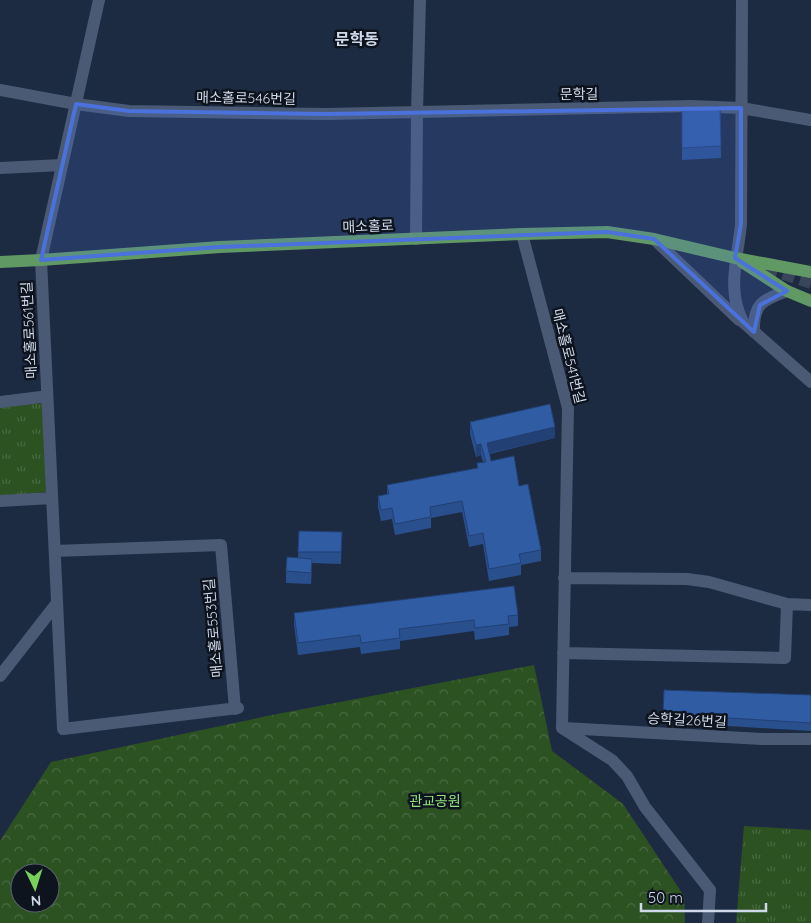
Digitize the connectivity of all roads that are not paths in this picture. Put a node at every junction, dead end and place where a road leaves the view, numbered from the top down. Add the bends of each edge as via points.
1 (99, 0) edge
2 (420, 0) edge
3 (737, 0) edge
4 (742, 0) edge
5 (0, 90) edge
6 (76, 104) junction
7 (741, 108) junction
8 (417, 112) junction
9 (811, 120) edge
10 (62, 165) junction
11 (0, 168) edge
12 (522, 234) junction
13 (416, 239) junction
14 (654, 239) junction
15 (735, 258) junction
16 (41, 260) junction
17 (0, 262) edge
18 (811, 272) edge
19 (787, 291) junction
20 (811, 301) edge
21 (743, 322) junction
22 (754, 332) junction
23 (811, 382) edge
24 (47, 397) junction
25 (0, 402) edge
26 (52, 498) junction
27 (0, 501) edge
28 (55, 551) junction
29 (564, 578) junction
30 (58, 603) junction
31 (787, 604) junction
32 (811, 605) edge
33 (563, 653) junction
34 (0, 676) edge
35 (562, 728) junction
36 (63, 729) joint
37 (811, 739) edge
38 (708, 923) edge

1 - 6 street, 매소홀로561번길
2 - 8 street
3 - 4 street
4 - 7 street
5 - 6 street, 매소홀로546번길
6 - 8 street, 매소홀로546번길 via 138,111
6 - 10 street, 매소홀로561번길
7 - 8 street, 문학길 via 691,106
7 - 9 street, 문학길
7 - 15 street via 741,224
8 - 13 street
10 - 11 street
10 - 16 street, 매소홀로561번길
12 - 13 main road, 매소홀로
12 - 14 main road, 매소홀로 via 607,232
12 - 29 street, 매소홀로541번길 via 568,408
13 - 16 main road, 매소홀로 via 220,247
14 - 15 main road, 매소홀로
14 - 21 street
15 - 18 main road, 매소홀로
15 - 19 main road
15 - 21 street via 735,302
16 - 17 main road, 매소홀로
16 - 24 street, 매소홀로561번길
19 - 20 main road
19 - 22 street via 766,299 760,305 755,314
21 - 22 street
22 - 23 street
24 - 25 street, 매소홀로561번길
24 - 26 street, 매소홀로561번길
26 - 27 street
26 - 28 street, 매소홀로561번길
28 - 30 street, 매소홀로561번길
28 - 36 street, 매소홀로553번길 via 221,545 237,708
29 - 31 street via 687,579
29 - 33 street, 매소홀로541번길
30 - 34 street
30 - 36 street, 매소홀로561번길
31 - 32 street
31 - 33 street via 785,658
33 - 35 street, 매소홀로541번길
35 - 37 street, 승학길26번길
35 - 38 street via 612,760 628,776 645,808 710,890

